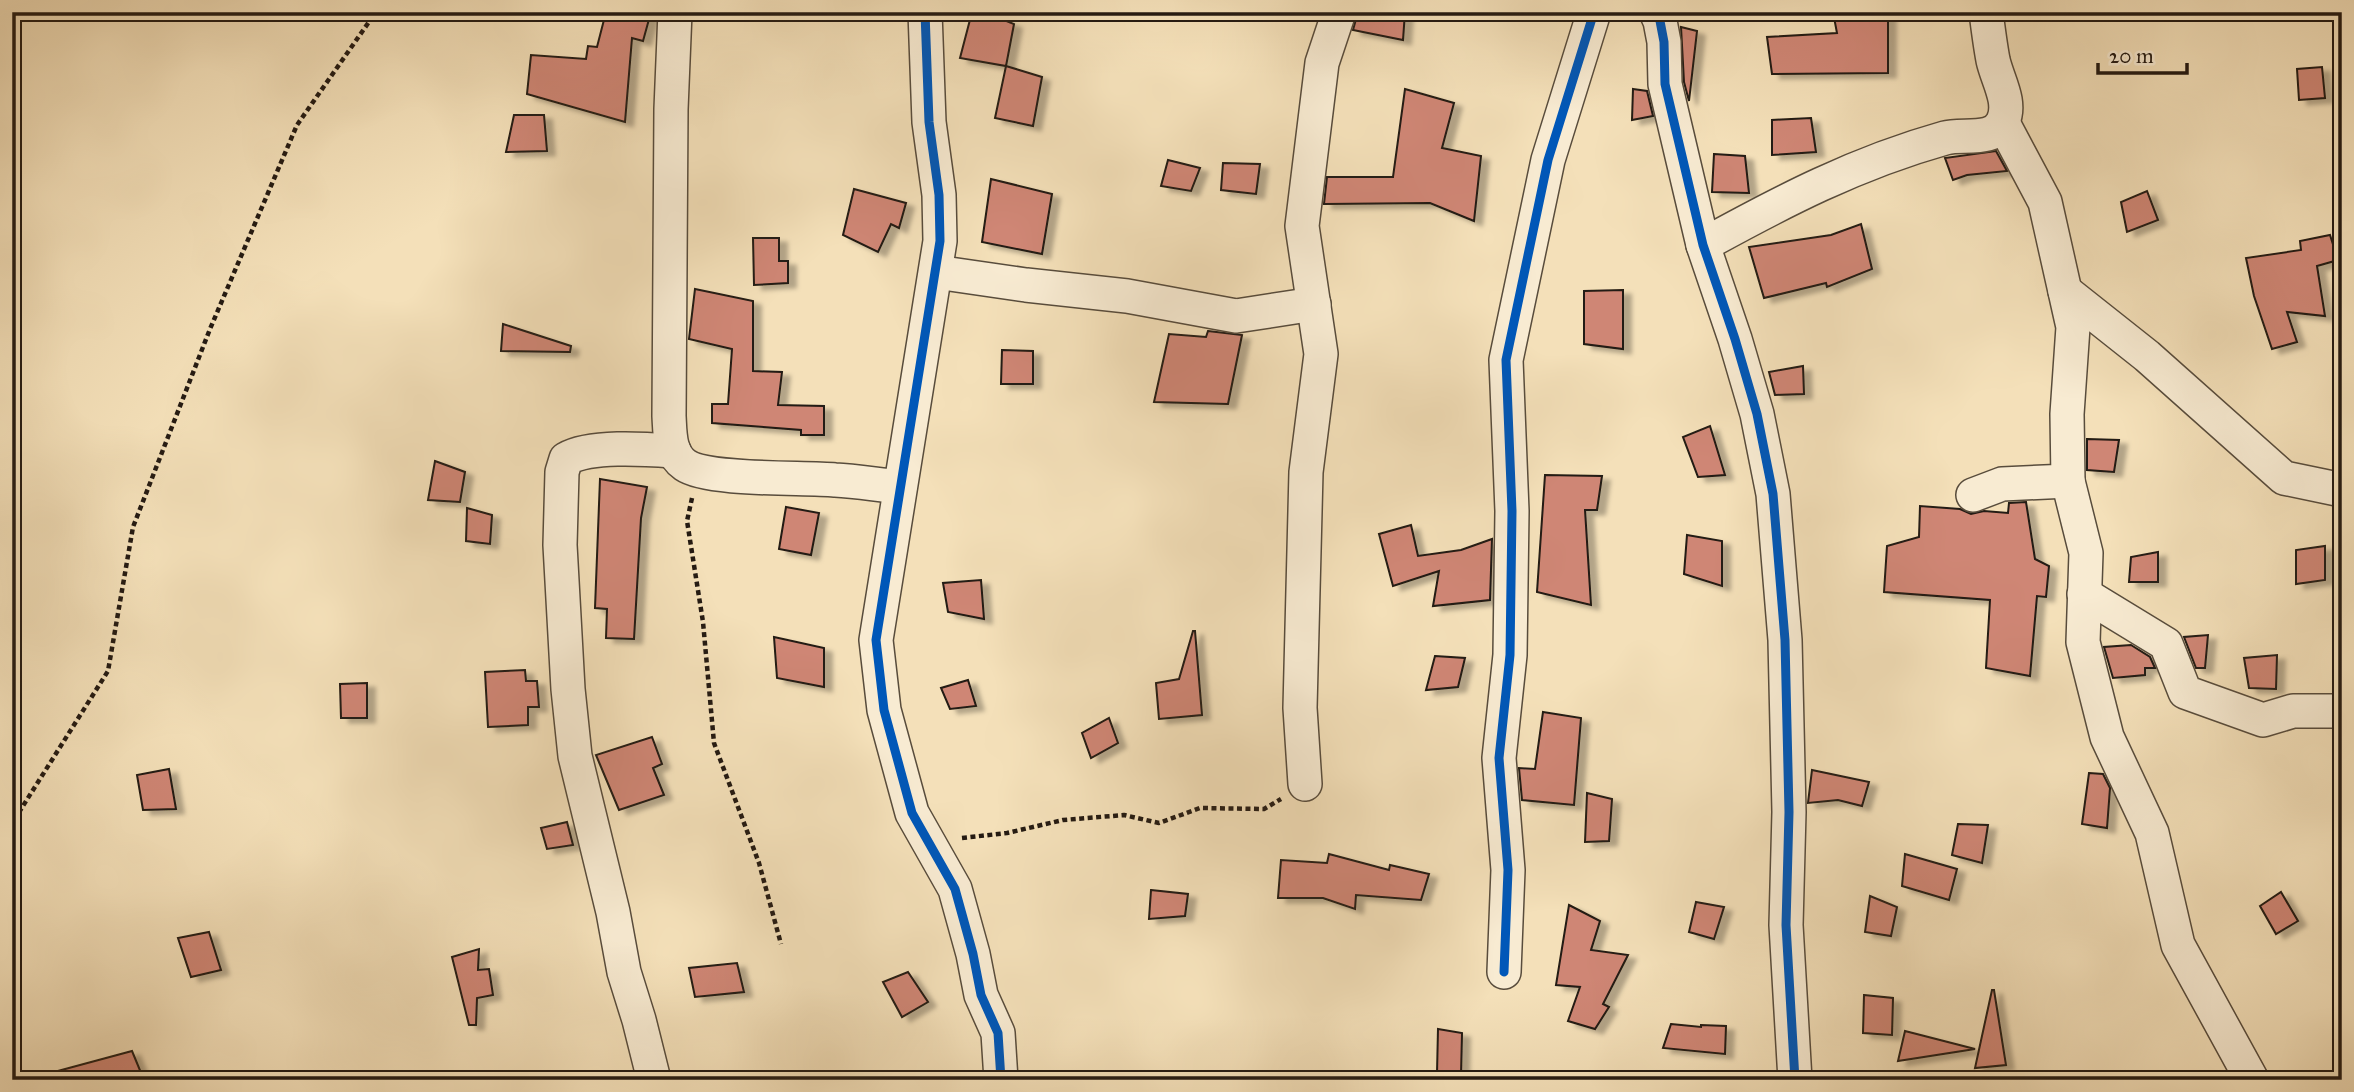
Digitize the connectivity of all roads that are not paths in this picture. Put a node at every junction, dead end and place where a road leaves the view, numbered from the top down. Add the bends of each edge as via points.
1 (675, 12) edge
2 (925, 12) edge
3 (1339, 12) edge
4 (1594, 12) edge
5 (1656, 12) edge
6 (1986, 12) edge
7 (2003, 123) junction
8 (1703, 245) junction
9 (936, 272) junction
10 (2065, 290) junction
11 (1314, 304) junction
12 (685, 461) junction
13 (2068, 481) junction
14 (900, 487) junction
15 (2342, 490) edge
16 (1973, 495) dead end
17 (2084, 594) junction
18 (2342, 711) edge
19 (1305, 784) road end
20 (1504, 972) dead end
21 (654, 1080) edge
22 (1001, 1080) edge
23 (1796, 1080) edge
24 (2252, 1080) edge

1 - 12 street via 669,416 670,438
2 - 9 street via 929,122 939,195
3 - 11 street via 1322,62 1302,226
4 - 20 street via 1548,160 1506,360 1512,511 1510,656 1499,758 1508,870
5 - 8 street via 1664,42 1665,84
6 - 7 street via 2006,105
7 - 8 street via 1991,133 1949,136 1881,158 1794,195
7 - 10 street via 2045,202
8 - 23 street via 1757,414 1773,494 1785,640 1786,925
9 - 11 street via 1127,296 1236,316
9 - 14 street
10 - 13 street via 2073,327
10 - 15 street via 2178,382 2284,478
11 - 19 street via 1321,354 1306,472 1300,708
12 - 14 street via 720,474
12 - 21 street via 645,449 577,453 566,459 562,472 563,616 575,756 624,972
13 - 16 street via 2002,484
13 - 17 street via 2086,554
14 - 22 street via 876,640 884,710 912,813 955,889 981,995 998,1032
17 - 18 street via 2166,644 2185,692 2263,720 2293,711
17 - 24 street via 2083,642 2107,737 2152,833 2178,945

